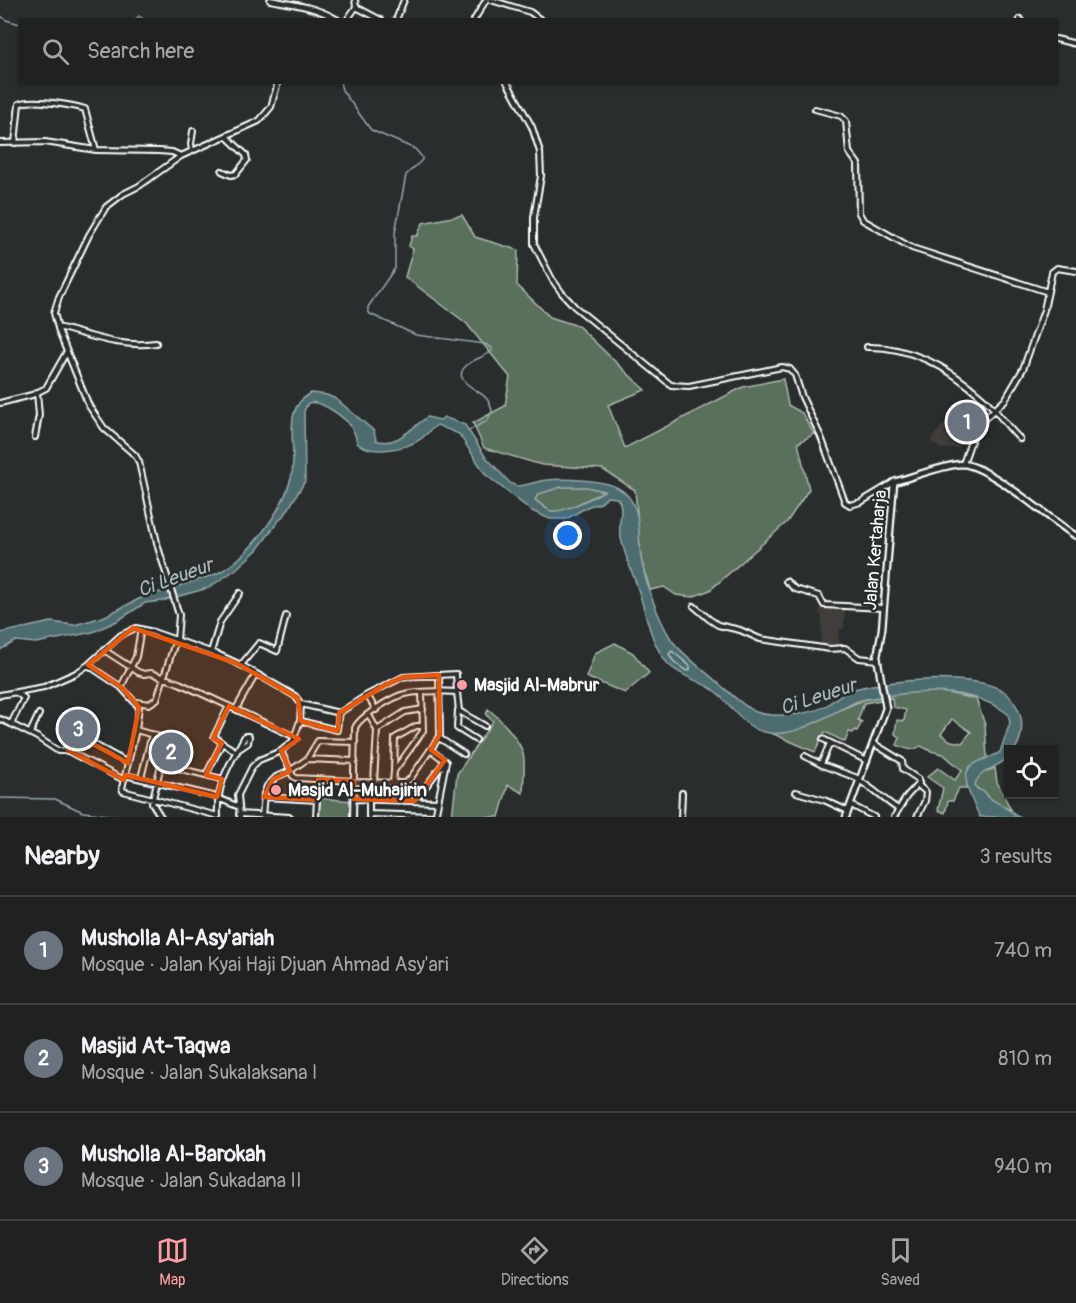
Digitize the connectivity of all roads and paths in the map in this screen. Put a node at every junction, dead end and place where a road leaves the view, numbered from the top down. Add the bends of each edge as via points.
1 (270, 0) edge
2 (355, 0) edge
3 (404, 0) edge
4 (488, 0) edge
5 (356, 7) junction
6 (335, 18) edge
7 (348, 18) edge
8 (377, 18) edge
9 (397, 18) edge
10 (475, 18) edge
11 (538, 18) edge
12 (1058, 40) edge
13 (1076, 44) edge
14 (278, 84) edge
15 (508, 84) edge
16 (815, 109) dead end
17 (192, 132) dead end
18 (226, 136) junction
19 (0, 143) edge
20 (15, 143) junction
21 (96, 150) junction
22 (192, 151) junction
23 (181, 156) junction
24 (222, 171) dead end
25 (1076, 271) edge
26 (1048, 291) junction
27 (58, 327) junction
28 (156, 343) dead end
29 (867, 346) dead end
30 (66, 353) junction
31 (37, 393) junction
32 (0, 403) edge
33 (994, 409) junction
34 (35, 437) dead end
35 (1020, 439) dead end
36 (963, 464) junction
37 (894, 482) junction
38 (1076, 536) edge
39 (786, 581) dead end
40 (240, 593) dead end
41 (694, 606) dead end
42 (883, 608) junction
43 (286, 616) dead end
44 (141, 628) junction
45 (176, 640) junction
46 (104, 650) junction
47 (211, 652) junction
48 (878, 660) junction
49 (88, 665) junction
50 (241, 665) junction
51 (131, 668) junction
52 (256, 674) junction
53 (438, 675) junction
54 (164, 678) junction
55 (121, 687) junction
56 (440, 692) junction
57 (457, 692) junction
58 (17, 693) junction
59 (422, 693) junction
60 (0, 695) edge
61 (367, 695) junction
62 (137, 702) junction
63 (301, 704) junction
64 (229, 706) junction
65 (236, 709) junction
66 (423, 709) junction
67 (458, 709) junction
68 (376, 710) junction
69 (339, 713) junction
70 (39, 714) dead end
71 (369, 715) junction
72 (0, 719) edge
73 (300, 721) junction
74 (11, 724) junction
75 (423, 726) junction
76 (484, 726) dead end
77 (136, 730) junction
78 (377, 730) junction
79 (30, 733) junction
80 (152, 734) junction
81 (295, 737) junction
82 (440, 738) junction
83 (823, 739) dead end
84 (476, 740) dead end
85 (355, 742) junction
86 (222, 743) junction
87 (830, 743) junction
88 (873, 743) junction
89 (431, 750) junction
90 (68, 751) junction
91 (280, 751) junction
92 (464, 754) dead end
93 (806, 756) dead end
94 (307, 759) junction
95 (445, 760) junction
96 (355, 761) junction
97 (867, 761) junction
98 (128, 763) junction
99 (161, 764) junction
100 (821, 764) junction
101 (290, 771) junction
102 (394, 771) junction
103 (125, 775) junction
104 (206, 775) junction
105 (141, 778) junction
106 (222, 779) junction
107 (124, 780) junction
108 (318, 780) junction
109 (860, 780) junction
110 (157, 782) junction
111 (354, 782) junction
112 (374, 782) junction
113 (393, 783) junction
114 (919, 783) junction
115 (796, 792) dead end
116 (682, 793) dead end
117 (217, 797) junction
118 (264, 797) junction
119 (152, 800) junction
120 (317, 800) junction
121 (354, 800) junction
122 (369, 800) junction
123 (415, 801) junction
124 (438, 802) junction
125 (238, 807) junction
126 (850, 808) junction
127 (898, 809) junction
128 (239, 816) edge
129 (262, 816) edge
130 (369, 816) edge
131 (161, 817) edge
132 (218, 817) edge
133 (290, 817) edge
134 (316, 817) edge
135 (353, 817) edge
136 (435, 817) edge
137 (681, 817) edge
138 (846, 817) edge
139 (874, 817) edge
140 (894, 817) edge
141 (917, 817) edge

1 - 6 street
2 - 5 street
3 - 9 street
4 - 10 street
4 - 11 street
5 - 7 street
5 - 8 street
12 - 13 street
14 - 18 street via 264,117
15 - 37 street via 532,127 540,152 534,244 557,286 574,307 666,383 675,386 782,367 790,369 845,502 850,506 858,503
16 - 26 street via 837,114 846,121 849,152 858,164 862,220 912,248
17 - 22 street
18 - 22 street
18 - 24 street via 247,160 236,174
19 - 20 street
20 - 21 street
20 - 21 street via 19,104 27,101 85,109
21 - 23 street via 159,151
22 - 23 street
23 - 27 street via 115,200 100,215 59,297 54,313
25 - 26 street via 1057,268 1052,272
26 - 33 street via 1023,369 1005,400
27 - 28 street via 105,341
27 - 30 street
29 - 33 street via 916,354 972,388
30 - 31 street via 49,384
30 - 45 street via 96,419 140,462 152,525 180,622
31 - 32 street
31 - 34 street
33 - 35 street
33 - 36 street via 973,435
36 - 37 street, Jalan Kertaharja
36 - 38 street via 999,481
37 - 42 street, Jalan Kertaharja
39 - 42 street via 795,589 819,596 825,605
40 - 47 street via 220,622
41 - 48 street via 713,622 759,639 844,648 859,658
42 - 48 street, Jalan Kertaharja
43 - 50 street via 277,651 259,642
44 - 45 street
44 - 46 street via 126,632
44 - 51 street
45 - 47 street
45 - 54 street
46 - 49 street
46 - 51 street
47 - 50 street
48 - 88 street, Jalan Kertaharja via 886,703
49 - 55 street
49 - 58 street via 53,684
50 - 52 street
51 - 54 street
51 - 55 street
52 - 63 street via 295,696
52 - 65 street
53 - 56 street
53 - 57 street via 457,674
53 - 61 street via 403,677
54 - 62 street via 155,701
54 - 64 street
55 - 62 street
56 - 57 street
56 - 59 street
56 - 82 street
57 - 67 street
58 - 60 street
58 - 74 street via 24,699
59 - 66 street
59 - 68 street via 404,694
61 - 68 street
61 - 69 street
62 - 77 street
63 - 69 street
63 - 73 street
64 - 65 street
64 - 86 street via 214,736
65 - 81 street
66 - 75 street
66 - 78 street via 405,712
67 - 76 street
67 - 84 street via 457,728
68 - 71 street
69 - 73 street via 337,730
70 - 79 street
71 - 78 street
71 - 85 street via 356,724
72 - 74 street
73 - 81 street
74 - 79 street
75 - 102 street via 420,737
75 - 102 street via 413,727 395,738
77 - 80 street
77 - 98 street
78 - 112 street
79 - 90 street via 58,751
80 - 99 street via 167,738
80 - 105 street
81 - 91 street
82 - 89 street
82 - 92 street
83 - 87 street
85 - 94 street via 319,741
85 - 96 street
86 - 104 street
86 - 106 street via 238,750
87 - 97 street
87 - 100 street
88 - 97 street, Jalan Kertaharja
88 - 114 street via 902,761 904,769
89 - 95 street
89 - 113 street via 408,781
90 - 98 street via 73,733
90 - 107 street
91 - 101 street
91 - 125 street via 253,764 238,795
93 - 100 street
94 - 96 street
94 - 101 street
95 - 123 street
95 - 124 street
96 - 111 street
97 - 109 street, Jalan Kertaharja
98 - 103 street
99 - 104 street
99 - 110 street
100 - 109 street
101 - 108 street via 296,778
101 - 118 street via 273,779
102 - 113 street
103 - 105 street
103 - 107 street
104 - 106 street
105 - 110 street
106 - 117 street
107 - 119 street via 124,792
108 - 111 street
108 - 120 street
109 - 126 street, Jalan Kertaharja
109 - 127 street
110 - 117 street
110 - 119 street
111 - 112 street
111 - 121 street
112 - 113 street
114 - 127 street
114 - 141 street via 927,794
115 - 126 street
116 - 137 street
117 - 125 street
117 - 132 street
118 - 120 street
118 - 129 street
119 - 131 street
119 - 132 street
120 - 134 street
121 - 122 street
121 - 135 street
122 - 123 street
122 - 130 street
123 - 124 street
124 - 136 street
125 - 128 street
126 - 138 street, Jalan Kertaharja
126 - 139 street
127 - 140 street
128 - 129 street
129 - 133 street
130 - 136 street

